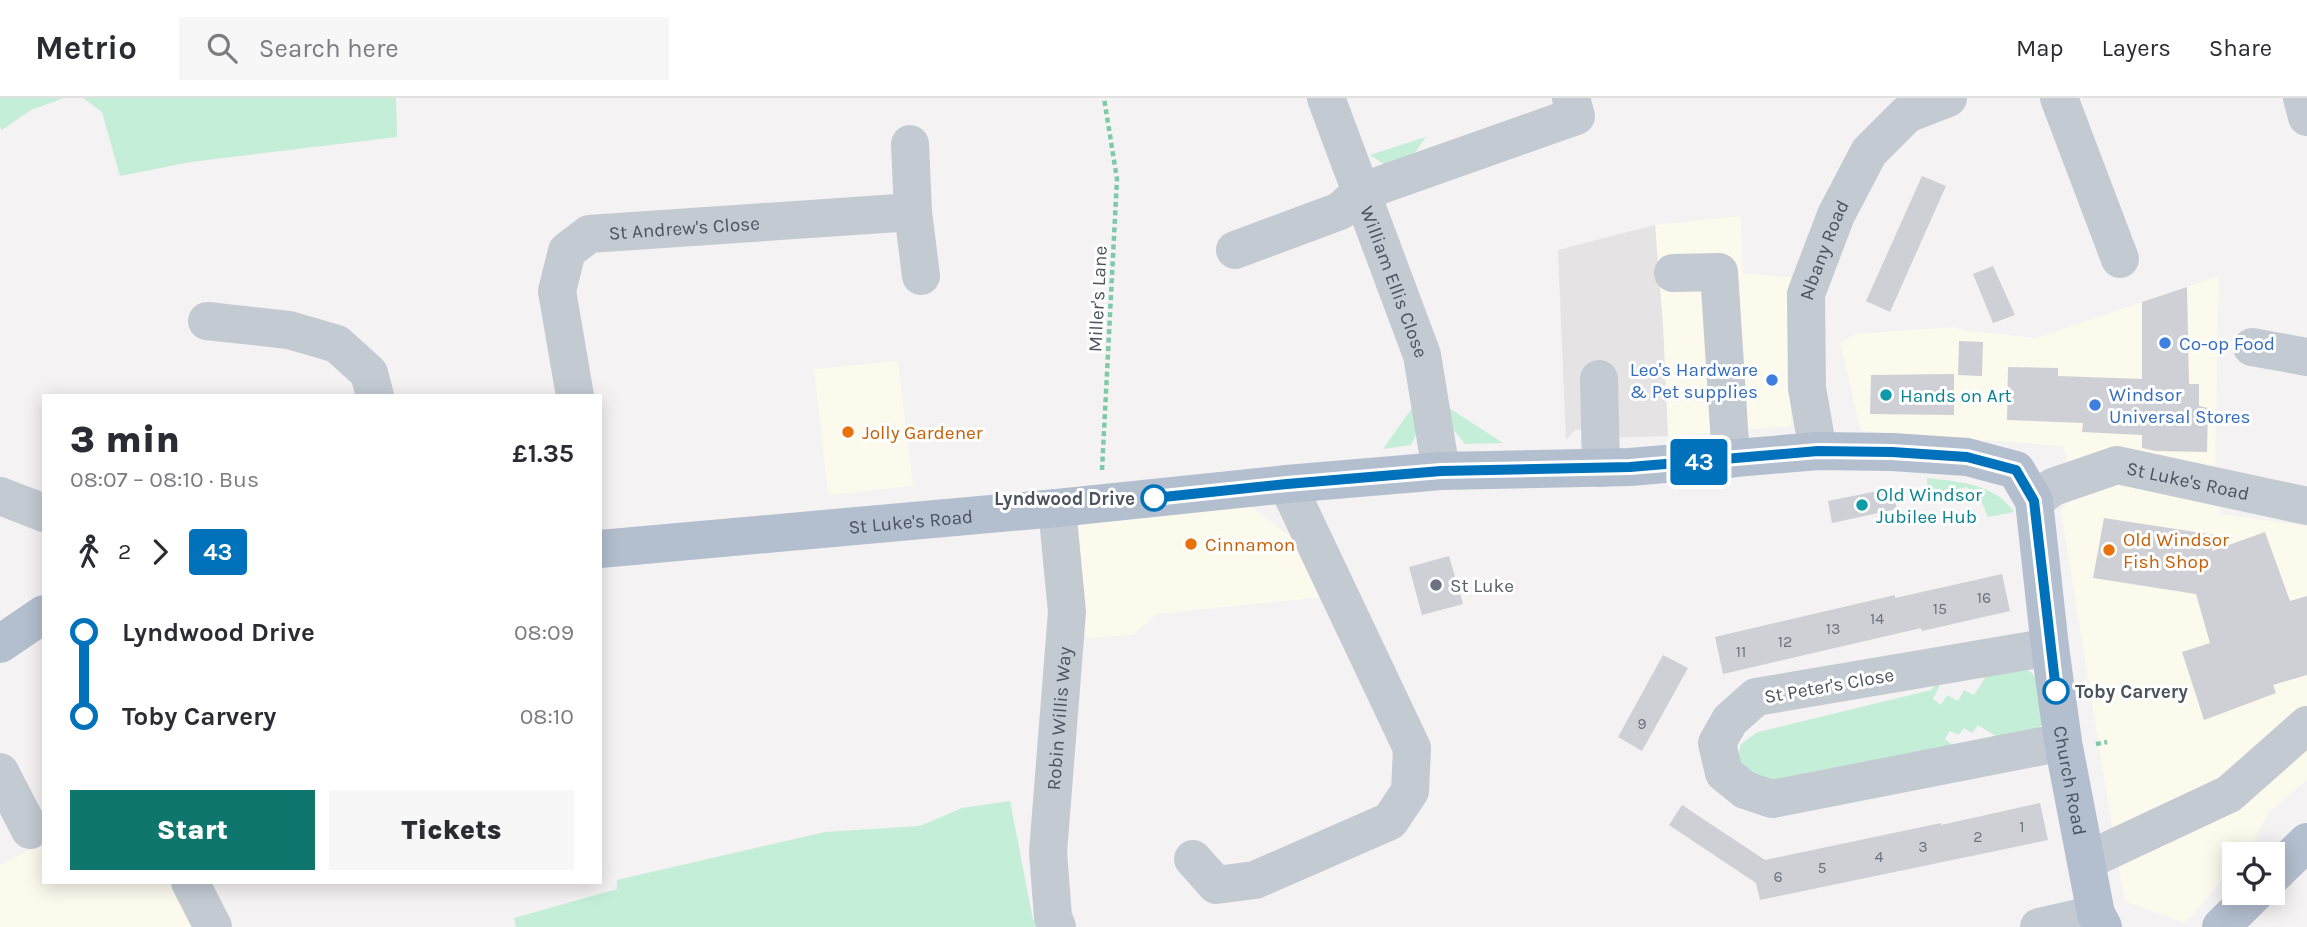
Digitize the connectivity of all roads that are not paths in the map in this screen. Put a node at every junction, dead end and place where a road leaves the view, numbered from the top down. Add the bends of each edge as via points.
1 (1326, 98) edge
2 (1948, 98) edge
3 (2059, 98) edge
4 (2302, 98) edge
5 (1573, 107) edge
6 (2307, 117) edge
7 (910, 144) dead end
8 (1361, 192) junction
9 (913, 212) junction
10 (1235, 250) dead end
11 (2120, 258) dead end
12 (1673, 273) dead end
13 (921, 276) dead end
14 (207, 321) dead end
15 (2252, 347) dead end
16 (2307, 357) edge
17 (1599, 379) dead end
18 (374, 394) edge
19 (575, 394) edge
20 (1818, 451) junction
21 (1731, 459) junction
22 (1601, 468) junction
23 (1441, 471) junction
24 (1287, 484) junction
25 (2025, 485) junction
26 (0, 496) edge
27 (2307, 506) edge
28 (1057, 508) junction
29 (42, 512) edge
30 (602, 549) edge
31 (42, 615) edge
32 (0, 643) edge
33 (2050, 647) junction
34 (2307, 725) edge
35 (2063, 742) junction
36 (0, 772) edge
37 (30, 830) dead end
38 (2307, 842) edge
39 (1193, 859) dead end
40 (2086, 860) junction
41 (2285, 863) edge
42 (191, 884) edge
43 (2243, 905) edge
44 (2100, 920) edge
45 (213, 927) edge
46 (1057, 927) edge
47 (2039, 927) edge
48 (2221, 927) edge

1 - 8 street, William Ellis Close
2 - 20 street, Albany Road via 1908,114 1870,152 1836,215 1806,294 1807,388
3 - 11 street
4 - 6 street
5 - 8 street
7 - 9 street
8 - 10 street via 1340,211
8 - 23 street, William Ellis Close via 1422,355
9 - 13 street
9 - 19 street, St Andrew's Close via 589,234 567,251 557,291
12 - 21 street via 1719,272
14 - 18 street via 289,330 337,344 369,373
15 - 16 street
17 - 22 street
20 - 21 main road, St Luke's Road
20 - 25 main road, St Luke's Road via 1967,457
21 - 22 main road, St Luke's Road
22 - 23 main road, St Luke's Road
23 - 24 main road, St Luke's Road
24 - 28 main road, St Luke's Road
24 - 39 street via 1412,748 1410,792 1390,821 1255,880 1216,885
25 - 27 street, St Luke's Road via 2053,487 2117,466
25 - 33 main road, Church Road
26 - 29 street
28 - 30 main road, St Luke's Road
28 - 46 street, Robin Willis Way via 1067,612 1048,852
31 - 32 main road
33 - 35 main road, Church Road
33 - 35 street, St Peter's Close via 1756,697 1730,720 1717,743 1724,773 1745,790 1772,799
34 - 40 street via 2229,794
35 - 40 main road, Church Road
36 - 37 street
38 - 41 main road
40 - 44 main road, Church Road
42 - 45 street
43 - 48 main road
44 - 47 street

